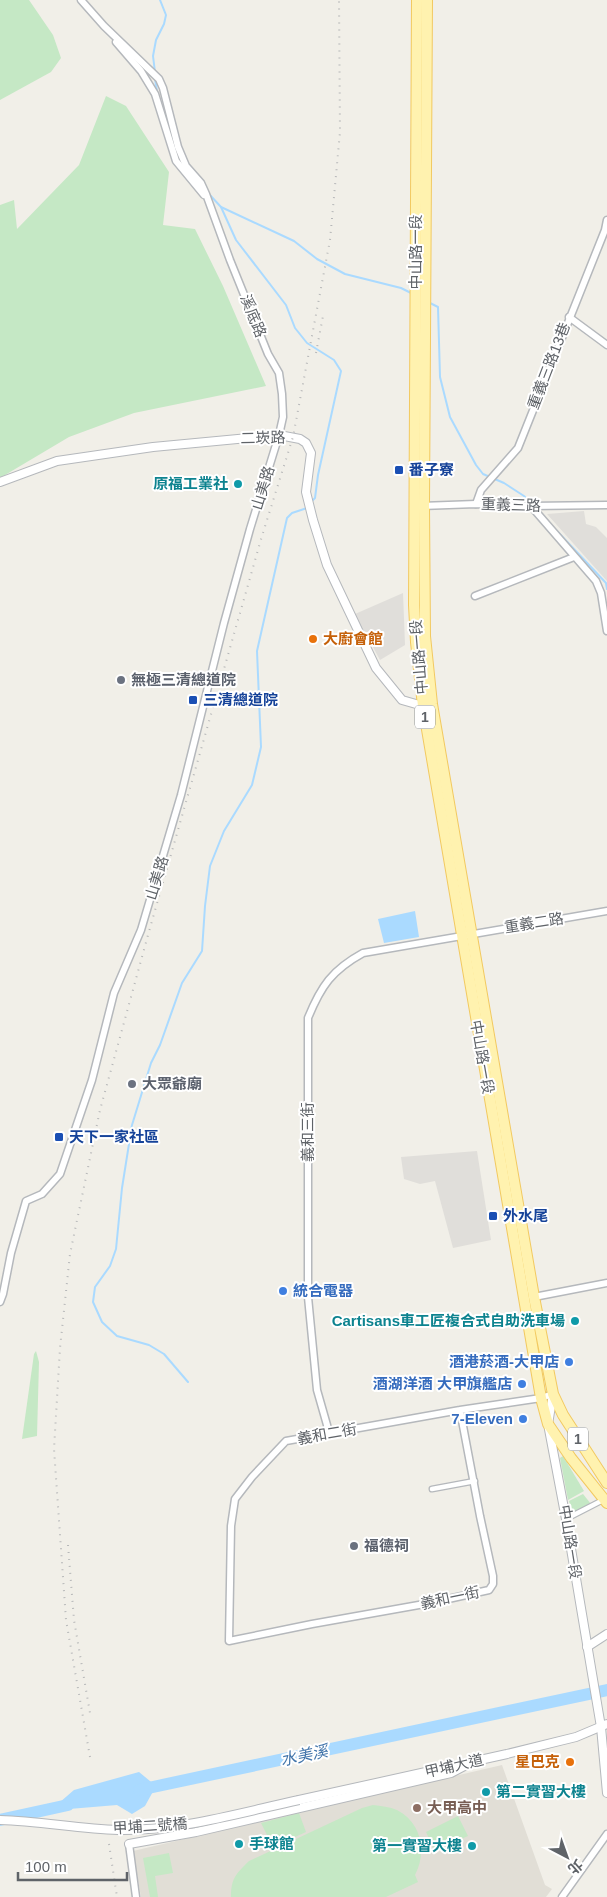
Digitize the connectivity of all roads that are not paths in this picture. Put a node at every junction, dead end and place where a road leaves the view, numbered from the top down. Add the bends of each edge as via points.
1 (81, 0) edge
2 (422, 5) edge
3 (104, 26) junction
4 (207, 197) junction
5 (607, 220) edge
6 (569, 317) junction
7 (607, 345) edge
8 (280, 435) junction
9 (0, 482) edge
10 (476, 504) junction
11 (607, 505) edge
12 (419, 506) junction
13 (531, 506) junction
14 (574, 557) junction
15 (475, 596) dead end
16 (607, 631) edge
17 (428, 705) junction
18 (607, 910) edge
19 (472, 933) junction
20 (461, 935) junction
21 (607, 1283) edge
22 (534, 1296) junction
23 (0, 1302) edge
24 (553, 1394) junction
25 (541, 1398) junction
26 (460, 1410) junction
27 (548, 1424) junction
28 (329, 1432) junction
29 (475, 1481) junction
30 (607, 1483) edge
31 (432, 1489) dead end
32 (605, 1501) edge
33 (566, 1519) junction
34 (607, 1634) edge
35 (229, 1641) joint
36 (586, 1647) junction
37 (604, 1725) edge
38 (470, 1763) junction
39 (607, 1793) edge
40 (299, 1800) joint
41 (0, 1820) edge
42 (607, 1834) edge
43 (129, 1844) joint
44 (136, 1897) edge
45 (562, 1897) edge

1 - 3 street, 溪底路
2 - 12 main road, 中山路一段 / 1
3 - 4 street, 溪底路 via 155,94 176,161
3 - 4 street, 溪底路 via 159,80 178,147 186,166 201,183
4 - 8 street, 溪底路 via 268,354 279,373 283,417
5 - 6 street, 重義三路13巷
6 - 7 street
6 - 10 street, 重義三路13巷 via 518,448 481,490
8 - 9 street, 二崁路 via 153,447 57,462
8 - 17 street, 二崁路 via 300,438 311,453 306,492 326,566 376,668 402,700
8 - 23 street, 山美路 via 250,529 181,795 141,930 114,993 93,1074 60,1174 42,1194 26,1201 10,1253
10 - 12 street, 重義三路
10 - 13 street, 重義三路
11 - 13 street, 重義三路
12 - 17 main road, 中山路一段 / 1
13 - 14 street
14 - 15 street
14 - 16 street via 596,581
17 - 19 main road, 中山路一段 / 1
17 - 20 main road, 中山路一段 / 1
18 - 19 street, 重義二路
19 - 20 street, 重義二路
19 - 22 main road, 中山路一段 / 1
20 - 25 main road, 中山路一段 / 1
20 - 28 street, 義和三街 via 363,952 328,978 308,1018 308,1297 317,1390
21 - 22 street
22 - 24 main road, 中山路一段 / 1
24 - 25 street, 義和二街
24 - 27 street, 中山路一段
24 - 30 main road, 1
25 - 26 street, 義和二街
25 - 27 main road, 中山路一段 / 1
26 - 28 street, 義和二街
26 - 29 street, 義和一街
27 - 32 main road, 1
27 - 33 street, 中山路一段
28 - 35 street, 義和二街 via 286,1441 235,1498 231,1526
29 - 31 street
29 - 35 street, 義和一街 via 493,1576 489,1590
32 - 33 street
33 - 36 street, 中山路一段
34 - 36 street
36 - 37 street, 中山路一段 via 599,1716
37 - 38 street, 甲埔大道 via 576,1737
37 - 39 street
38 - 40 street, 甲埔大道
38 - 43 street via 451,1774 196,1832
40 - 41 street, 甲埔二號橋, bridge via 156,1829 99,1829
42 - 45 street
43 - 44 street

